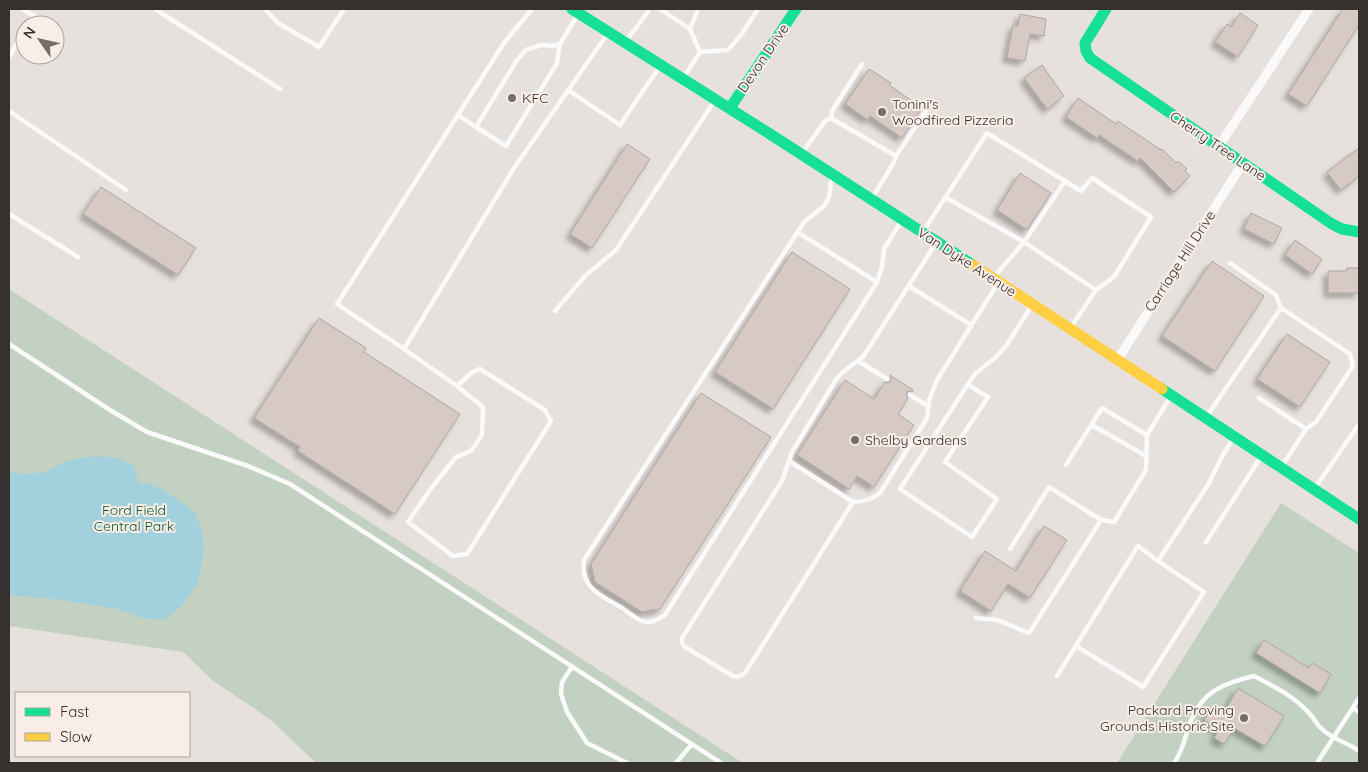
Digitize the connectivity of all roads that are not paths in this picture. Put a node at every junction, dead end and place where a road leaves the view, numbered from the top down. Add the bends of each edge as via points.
1 (155, 9) edge
2 (265, 9) edge
3 (344, 9) edge
4 (532, 9) edge
5 (650, 9) edge
6 (660, 9) edge
7 (698, 9) edge
8 (758, 9) edge
9 (796, 9) edge
10 (1106, 9) edge
11 (1309, 9) edge
12 (576, 11) edge
13 (690, 29) junction
14 (609, 32) junction
15 (626, 42) junction
16 (560, 44) junction
17 (700, 52) junction
18 (862, 64) dead end
19 (661, 65) junction
20 (683, 78) junction
21 (280, 89) dead end
22 (568, 90) junction
23 (716, 99) junction
24 (730, 108) junction
25 (9, 111) edge
26 (926, 111) dead end
27 (458, 115) junction
28 (831, 118) junction
29 (476, 127) junction
30 (1219, 146) junction
31 (801, 154) junction
32 (896, 156) junction
33 (1243, 163) junction
34 (832, 174) junction
35 (1065, 181) junction
36 (126, 190) dead end
37 (946, 197) junction
38 (871, 199) junction
39 (9, 214) edge
40 (902, 220) junction
41 (797, 232) junction
42 (922, 232) junction
43 (1359, 232) edge
44 (937, 242) junction
45 (1024, 242) junction
46 (78, 257) dead end
47 (1230, 263) dead end
48 (996, 280) junction
49 (877, 282) junction
50 (909, 286) junction
51 (1096, 290) junction
52 (1032, 304) junction
53 (1280, 308) junction
54 (554, 311) dead end
55 (971, 325) junction
56 (1070, 329) junction
57 (9, 344) edge
58 (404, 349) junction
59 (1118, 359) junction
60 (858, 361) junction
61 (887, 380) dead end
62 (968, 385) junction
63 (457, 386) junction
64 (1172, 394) junction
65 (910, 395) dead end
66 (1259, 398) dead end
67 (928, 406) junction
68 (1206, 417) junction
69 (1359, 424) edge
70 (1092, 425) junction
71 (1306, 429) junction
72 (1147, 435) junction
73 (1235, 436) junction
74 (1263, 454) junction
75 (1146, 456) junction
76 (789, 461) junction
77 (1066, 465) dead end
78 (1281, 467) junction
79 (1314, 489) junction
80 (853, 502) junction
81 (1359, 519) edge
82 (1102, 520) junction
83 (1206, 542) dead end
84 (1010, 549) dead end
85 (1158, 561) junction
86 (976, 618) dead end
87 (1076, 646) junction
88 (572, 667) junction
89 (1057, 676) dead end
90 (1359, 698) edge
91 (1353, 708) junction
92 (1359, 712) edge
93 (1334, 737) junction
94 (692, 744) junction
95 (1359, 752) edge
96 (627, 763) edge
97 (676, 763) edge
98 (721, 763) edge
99 (1174, 763) edge
100 (1317, 763) edge

1 - 21 lane
2 - 3 lane via 278,23 319,47
4 - 27 lane via 504,43
5 - 15 lane
6 - 13 lane
7 - 13 lane
8 - 17 lane via 728,50
9 - 24 main road, Devon Drive
10 - 30 main road, Cherry Tree Lane via 1086,39 1084,48 1090,58
11 - 30 street
12 - 14 main road, Van Dyke Avenue
12 - 16 lane
13 - 17 lane
14 - 15 main road, Van Dyke Avenue
14 - 22 lane
15 - 19 main road, Van Dyke Avenue
16 - 29 lane via 526,50
16 - 29 lane via 557,63 506,146
17 - 20 lane
18 - 28 lane via 832,111
19 - 20 main road, Van Dyke Avenue
19 - 22 lane via 620,125
20 - 23 main road, Van Dyke Avenue
22 - 58 lane via 514,168
23 - 24 main road, Van Dyke Avenue
23 - 54 lane via 616,250 585,276
24 - 31 main road, Van Dyke Avenue
25 - 36 lane
26 - 32 lane
27 - 29 lane
27 - 58 lane via 337,304
28 - 31 lane via 825,121
28 - 32 lane
30 - 33 main road, Cherry Tree Lane
31 - 34 main road, Van Dyke Avenue
32 - 38 lane
33 - 43 main road, Cherry Tree Lane via 1332,224
33 - 59 street, Carriage Hill Drive
34 - 38 main road, Van Dyke Avenue
34 - 41 lane via 829,197 824,206
35 - 37 lane via 987,133
35 - 45 lane
35 - 51 lane via 1081,191 1092,178 1150,217 1114,277
37 - 42 lane
37 - 45 lane
38 - 40 main road, Van Dyke Avenue
39 - 46 lane
40 - 42 main road, Van Dyke Avenue
40 - 49 lane via 884,249
41 - 49 lane
41 - 49 lane via 584,560 583,569 591,589 643,621 654,621 665,615
42 - 44 main road, Van Dyke Avenue
44 - 48 main road, Van Dyke Avenue
44 - 50 lane
45 - 48 lane
45 - 51 lane
47 - 53 lane via 1276,295
48 - 52 main road, Van Dyke Avenue
48 - 55 lane
50 - 55 lane
50 - 60 lane
51 - 56 lane
52 - 56 main road, Van Dyke Avenue
52 - 62 lane via 1008,342
53 - 68 lane
53 - 71 lane via 1350,354 1353,366 1316,422
55 - 67 lane via 937,380
56 - 59 main road, Van Dyke Avenue
57 - 88 lane via 147,432 248,466 290,484
58 - 63 lane
59 - 64 main road, Van Dyke Avenue
60 - 61 lane
60 - 76 lane via 837,378
62 - 62 lane via 900,489 972,537 997,499 945,462 988,397
63 - 63 lane via 480,369 545,410 551,421 467,554 453,556 408,522 456,457 471,451 482,435 483,407
64 - 68 main road, Van Dyke Avenue
64 - 72 lane
65 - 67 lane
66 - 71 lane
67 - 80 lane via 927,418 880,493 862,502
68 - 73 main road, Van Dyke Avenue
69 - 79 lane
70 - 72 lane via 1102,408
70 - 75 lane
70 - 77 lane
71 - 78 lane
72 - 75 lane
73 - 74 main road, Van Dyke Avenue
73 - 85 lane via 1209,483
74 - 78 main road, Van Dyke Avenue
74 - 83 lane
75 - 82 lane via 1146,470 1114,522
76 - 80 lane
76 - 80 lane via 782,481 682,638 685,647 733,676 745,673
78 - 79 main road, Van Dyke Avenue
79 - 81 main road, Van Dyke Avenue
82 - 84 lane via 1049,487
82 - 86 lane via 1028,633 997,620
85 - 87 lane via 1138,546
85 - 87 lane via 1204,592 1143,687
87 - 89 lane
88 - 94 lane
88 - 96 lane via 562,682 561,694 567,712 588,743
90 - 91 lane
91 - 92 lane
91 - 93 lane
93 - 95 lane
93 - 99 lane via 1322,730 1309,713 1285,692 1254,676 1222,686 1206,697 1190,722
93 - 100 lane
94 - 97 lane
94 - 98 lane

